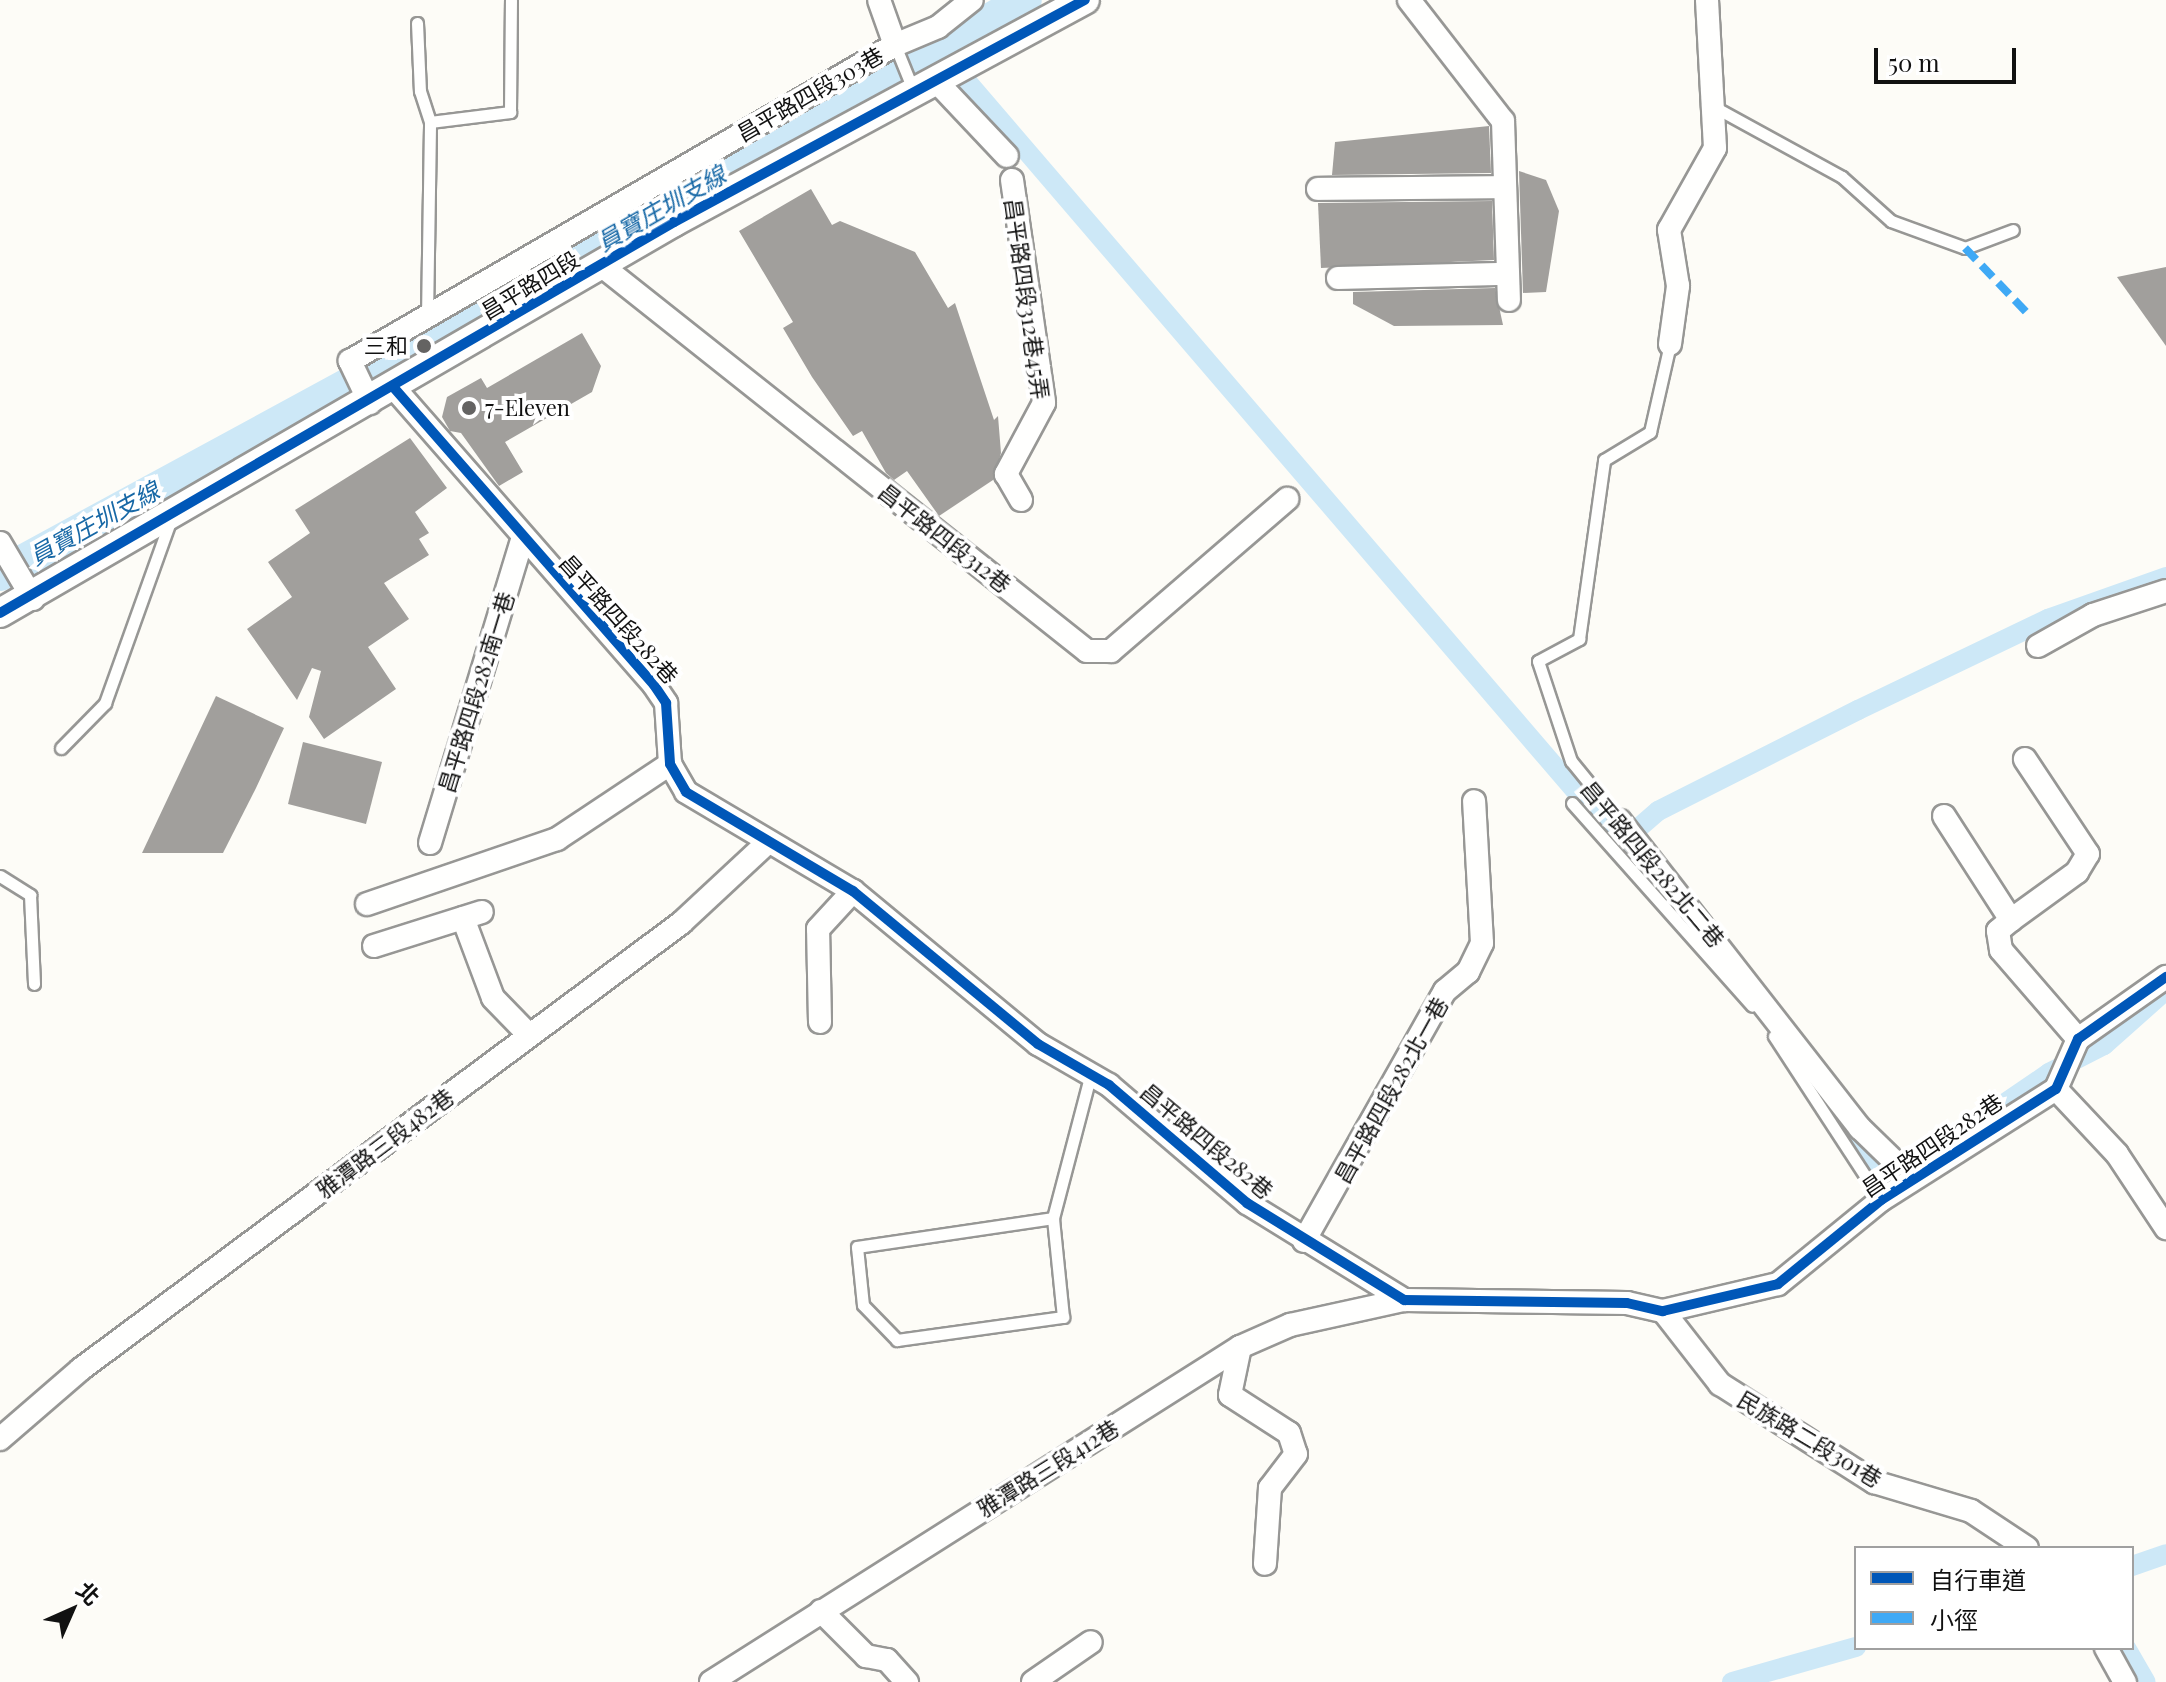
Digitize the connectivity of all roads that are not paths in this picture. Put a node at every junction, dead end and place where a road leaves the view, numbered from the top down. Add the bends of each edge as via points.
1 (511, 0) edge
2 (879, 0) edge
3 (972, 0) edge
4 (1085, 0) edge
5 (1409, 0) edge
6 (1707, 0) edge
7 (417, 23) dead end
8 (895, 45) junction
9 (1709, 82) junction
10 (919, 85) junction
11 (430, 122) junction
12 (1007, 156) dead end
13 (1012, 180) dead end
14 (1505, 187) junction
15 (1318, 189) dead end
16 (2013, 230) dead end
17 (602, 266) junction
18 (1507, 274) junction
19 (1338, 278) dead end
20 (1509, 300) dead end
21 (427, 318) junction
22 (1670, 344) joint
23 (395, 389) junction
24 (370, 403) junction
25 (1287, 499) dead end
26 (1021, 500) dead end
27 (172, 517) junction
28 (522, 541) junction
29 (0, 543) edge
30 (2166, 591) edge
31 (33, 599) junction
32 (0, 613) edge
33 (2038, 646) dead end
34 (61, 748) dead end
35 (2025, 759) dead end
36 (670, 764) junction
37 (1474, 801) dead end
38 (1572, 803) dead end
39 (1944, 816) dead end
40 (1620, 821) joint
41 (430, 843) dead end
42 (766, 844) junction
43 (0, 876) edge
44 (853, 891) junction
45 (367, 904) dead end
46 (2011, 920) junction
47 (374, 946) dead end
48 (2166, 977) edge
49 (34, 984) dead end
50 (1754, 997) junction
51 (820, 1022) dead end
52 (529, 1035) junction
53 (2073, 1045) junction
54 (1091, 1072) junction
55 (2058, 1084) junction
56 (1906, 1173) junction
57 (1881, 1200) junction
58 (1053, 1218) junction
59 (2166, 1228) edge
60 (1304, 1241) junction
61 (1404, 1300) junction
62 (1663, 1311) junction
63 (1240, 1347) junction
64 (0, 1439) edge
65 (2024, 1546) edge
66 (1265, 1564) dead end
67 (821, 1611) junction
68 (1091, 1642) dead end
69 (2107, 1650) edge
70 (711, 1682) edge
71 (907, 1682) edge
72 (1033, 1682) edge
73 (2125, 1682) edge

1 - 11 lane via 510,112
2 - 8 street
3 - 8 street, 昌平路四段303巷 via 938,27
4 - 10 street, 昌平路四段
5 - 14 street via 1503,121
6 - 9 street
7 - 11 lane via 420,91
8 - 10 lane
8 - 21 street, 昌平路四段303巷
9 - 16 lane via 1720,116 1842,177 1891,221 1965,248
9 - 22 street via 1715,148 1669,230 1678,286
10 - 12 street
10 - 17 street, 昌平路四段
11 - 21 lane
13 - 26 street, 昌平路四段312巷45弄 via 1044,403 1006,474
14 - 15 street
14 - 18 street
17 - 23 street, 昌平路四段
17 - 25 street, 昌平路四段312巷 via 1087,651 1111,651
18 - 19 street
18 - 20 street
21 - 24 street, 昌平路四段303巷 via 350,361
22 - 40 lane, 昌平路四段282北二巷 via 1650,432 1604,460 1579,639 1538,661 1571,761
23 - 24 street, 昌平路四段
23 - 28 street, 昌平路四段282巷
24 - 27 street, 昌平路四段
27 - 31 street, 昌平路四段
27 - 34 lane via 105,703
28 - 36 street, 昌平路四段282巷 via 666,703
28 - 41 street, 昌平路四段282南一巷
29 - 31 street
30 - 33 street via 2093,615
31 - 32 street, 昌平路四段
35 - 46 street via 2088,854 2077,872
36 - 42 street, 昌平路四段282巷 via 686,792
36 - 45 street via 557,839
37 - 60 street, 昌平路四段282北一巷 via 1482,943 1468,972 1445,991
38 - 50 lane
39 - 46 street
40 - 50 street, 昌平路四段282北二巷
42 - 44 street, 昌平路四段282巷
42 - 52 street, 雅潭路三段482巷 via 681,923
43 - 49 lane via 30,895
44 - 51 street via 818,929
44 - 54 street, 昌平路四段282巷 via 1038,1044
46 - 53 street via 1998,931 2001,950
47 - 52 street via 472,915 493,998
48 - 53 street
50 - 56 street, 昌平路四段282北二巷 via 1860,1128
50 - 57 lane
52 - 64 street, 雅潭路三段482巷 via 81,1369
53 - 55 street
54 - 58 lane
54 - 60 street, 昌平路四段282巷
55 - 56 street, 昌平路四段282巷
55 - 59 street via 2117,1154
56 - 57 street, 昌平路四段282巷
57 - 62 street, 昌平路四段282巷 via 1778,1284
58 - 58 lane via 1063,1317 897,1340 863,1305 857,1247
60 - 61 street, 昌平路四段282巷
61 - 62 street, 昌平路四段282巷 via 1627,1303
61 - 63 street, 雅潭路三段412巷 via 1290,1325
62 - 65 street, 民族路二段301巷 via 1720,1384 1874,1482 1971,1511
63 - 66 street via 1230,1395 1289,1433 1296,1454 1270,1488
63 - 67 street, 雅潭路三段412巷
67 - 70 street, 雅潭路三段412巷
67 - 71 street via 866,1656 887,1660
68 - 72 street
69 - 73 street

